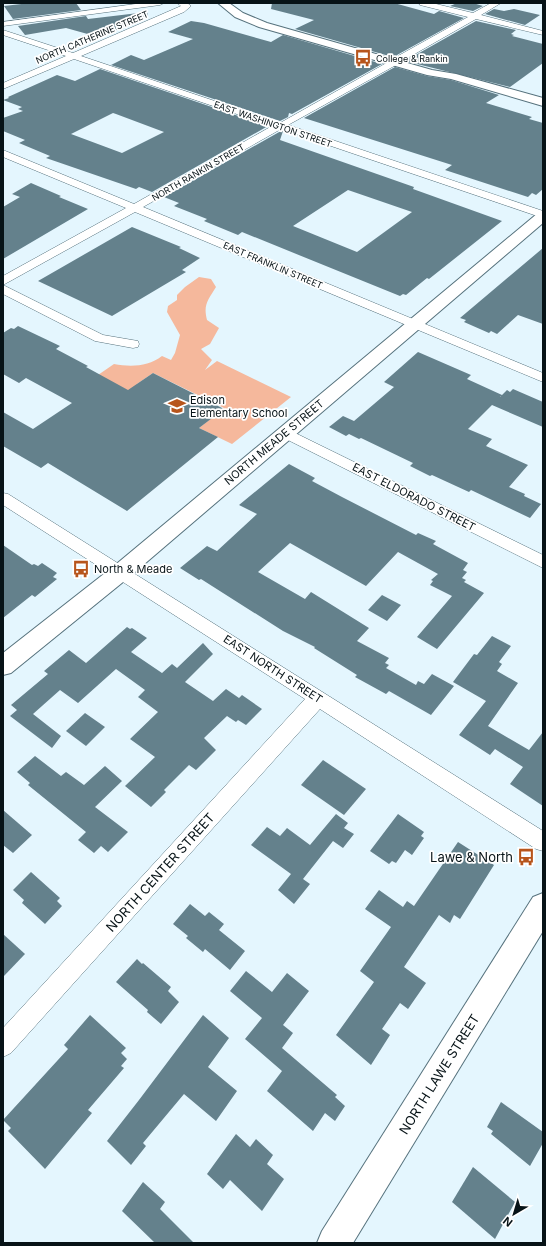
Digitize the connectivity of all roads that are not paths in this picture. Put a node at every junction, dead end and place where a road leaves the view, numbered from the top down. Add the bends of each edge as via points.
1 (160, 3) edge
2 (223, 3) edge
3 (238, 3) edge
4 (424, 3) edge
5 (497, 3) edge
6 (183, 4) edge
7 (474, 16) junction
8 (3, 24) edge
9 (3, 32) edge
10 (543, 33) edge
11 (72, 56) junction
12 (397, 60) junction
13 (3, 86) edge
14 (543, 102) edge
15 (278, 126) junction
16 (3, 153) edge
17 (135, 208) junction
18 (543, 215) edge
19 (3, 281) edge
20 (3, 289) edge
21 (415, 325) junction
22 (133, 344) dead end
23 (543, 378) edge
24 (286, 432) junction
25 (3, 498) edge
26 (543, 562) edge
27 (121, 572) junction
28 (3, 666) edge
29 (318, 698) junction
30 (543, 842) edge
31 (543, 906) edge
32 (3, 1045) edge
33 (334, 1243) edge

1 - 8 street
2 - 12 main road via 234,12 255,22
3 - 12 main road via 255,15 275,23
4 - 7 street
5 - 7 street, NORTH RANKIN STREET
6 - 11 street, NORTH CATHERINE STREET via 186,7 181,10
7 - 10 street
7 - 12 street, NORTH RANKIN STREET
9 - 11 street, EAST WASHINGTON STREET
11 - 13 street, NORTH CATHERINE STREET
11 - 15 street, EAST WASHINGTON STREET
12 - 14 main road via 430,73 452,76
12 - 15 street, NORTH RANKIN STREET
15 - 17 street, NORTH RANKIN STREET
15 - 18 street, EAST WASHINGTON STREET
16 - 17 street, EAST FRANKLIN STREET
17 - 19 street, NORTH RANKIN STREET
17 - 21 street, EAST FRANKLIN STREET
18 - 21 main road, NORTH MEADE STREET
20 - 22 street via 99,338
21 - 23 street, EAST FRANKLIN STREET
21 - 24 main road, NORTH MEADE STREET
24 - 26 street, EAST ELDORADO STREET
24 - 27 main road, NORTH MEADE STREET
25 - 27 street, EAST NORTH STREET
27 - 28 main road, NORTH MEADE STREET
27 - 29 street, EAST NORTH STREET
29 - 30 street, EAST NORTH STREET
29 - 32 street, NORTH CENTER STREET
31 - 33 main road, NORTH LAWE STREET

